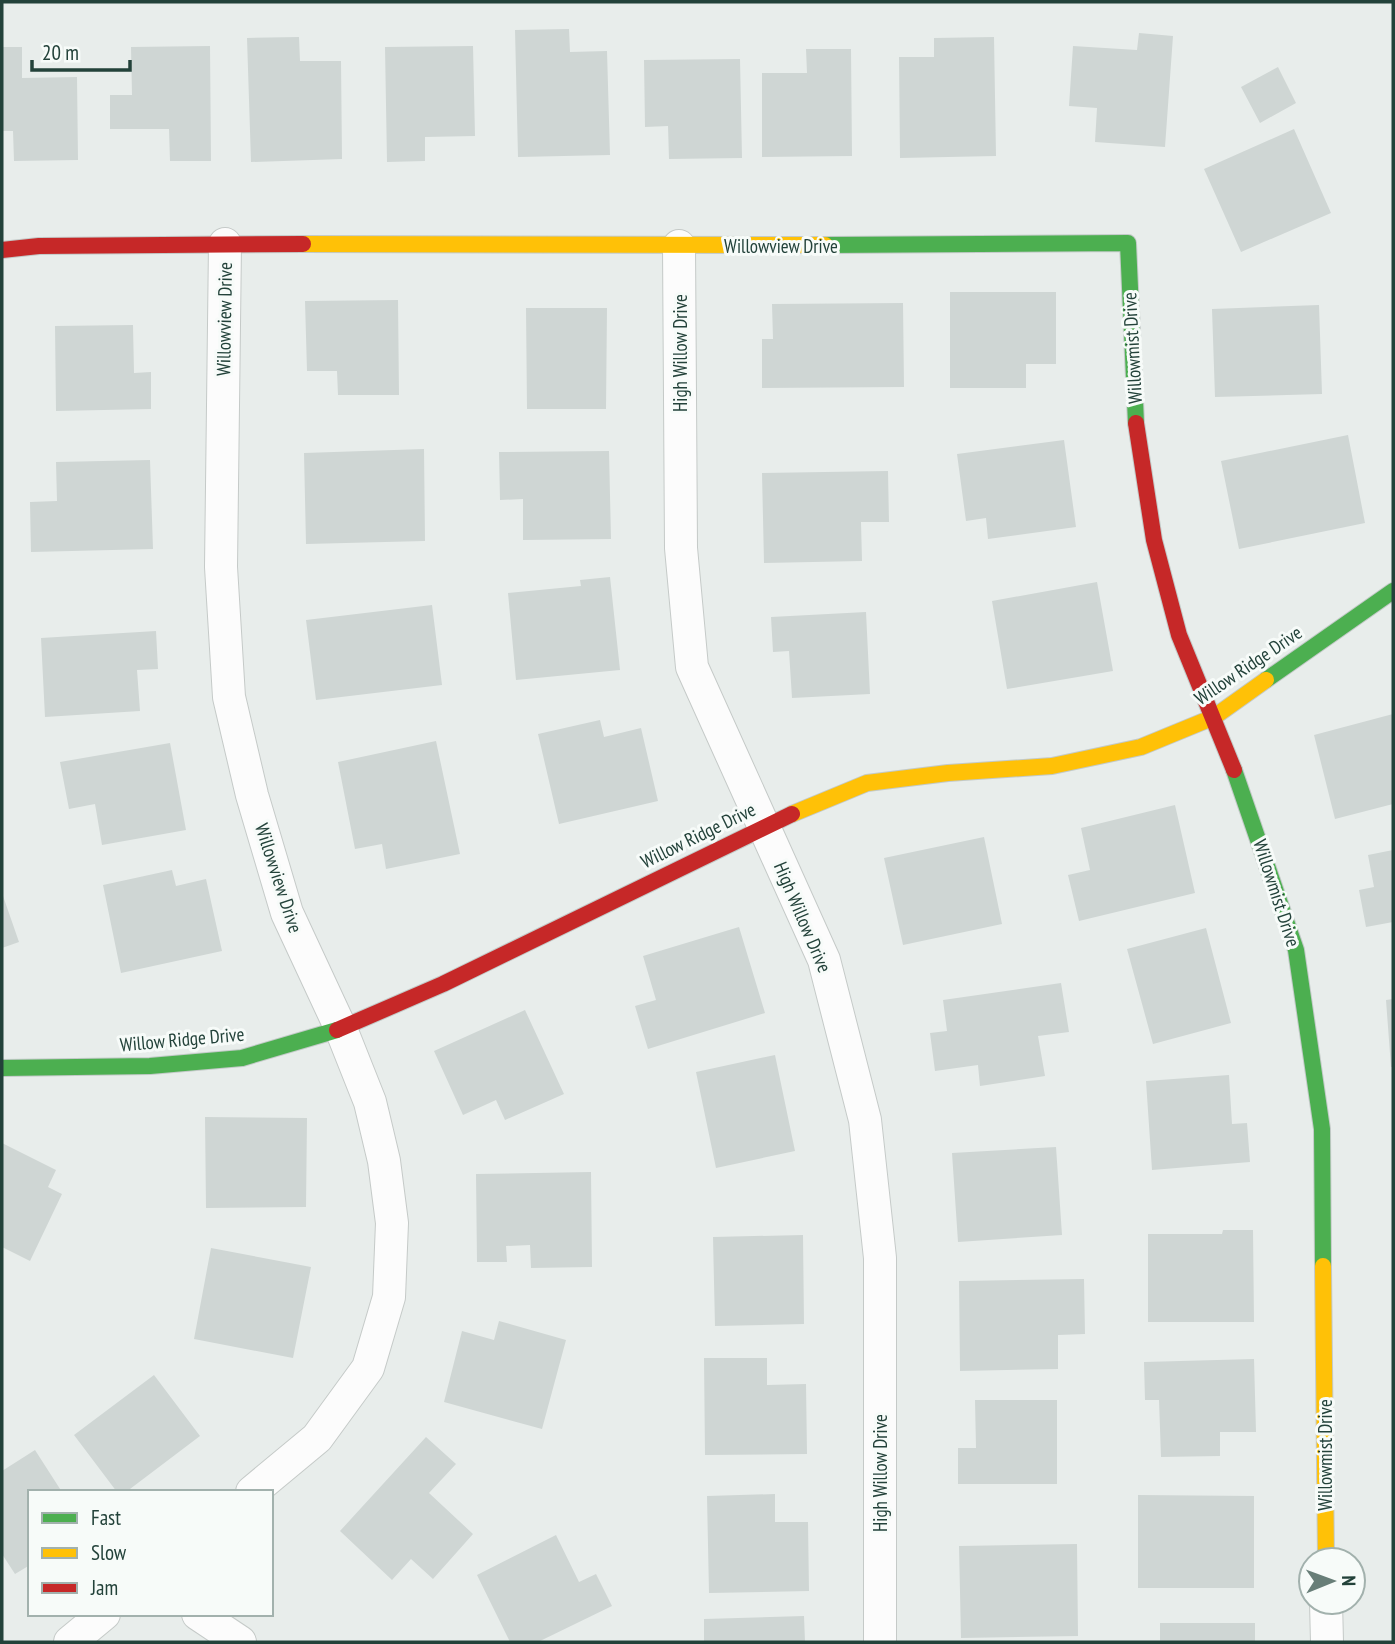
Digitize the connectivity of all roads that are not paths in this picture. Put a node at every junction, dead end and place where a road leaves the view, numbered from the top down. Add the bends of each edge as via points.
1 (1128, 243) joint
2 (225, 244) junction
3 (679, 246) junction
4 (2, 250) edge
5 (1393, 591) edge
6 (1214, 717) junction
7 (764, 825) junction
8 (341, 1029) junction
9 (2, 1068) edge
10 (255, 1490) edge
11 (1326, 1546) edge
12 (102, 1616) edge
13 (201, 1616) edge
14 (1326, 1616) edge
15 (70, 1642) edge
16 (240, 1642) edge
17 (880, 1642) edge
18 (1326, 1642) edge

1 - 3 street, Willowview Drive
1 - 6 street, Willowmist Drive via 1136,425 1154,540 1179,635
2 - 3 street, Willowview Drive
2 - 4 street, Willowview Drive
2 - 8 street, Willowview Drive via 221,568 229,697 287,913
3 - 7 street, High Willow Drive via 681,548 692,667
5 - 6 street, Willow Ridge Drive
6 - 7 street, Willow Ridge Drive via 1141,747 1052,766 867,783
6 - 11 street, Willowmist Drive via 1296,950 1322,1129
7 - 8 street, Willow Ridge Drive via 443,984
7 - 17 street, High Willow Drive via 824,960 865,1120 880,1258
8 - 9 street, Willow Ridge Drive via 242,1058 150,1066
8 - 10 street, Willowview Drive via 370,1102 384,1161 393,1223 389,1297 368,1368 317,1438
12 - 15 street
13 - 16 street
14 - 18 street

